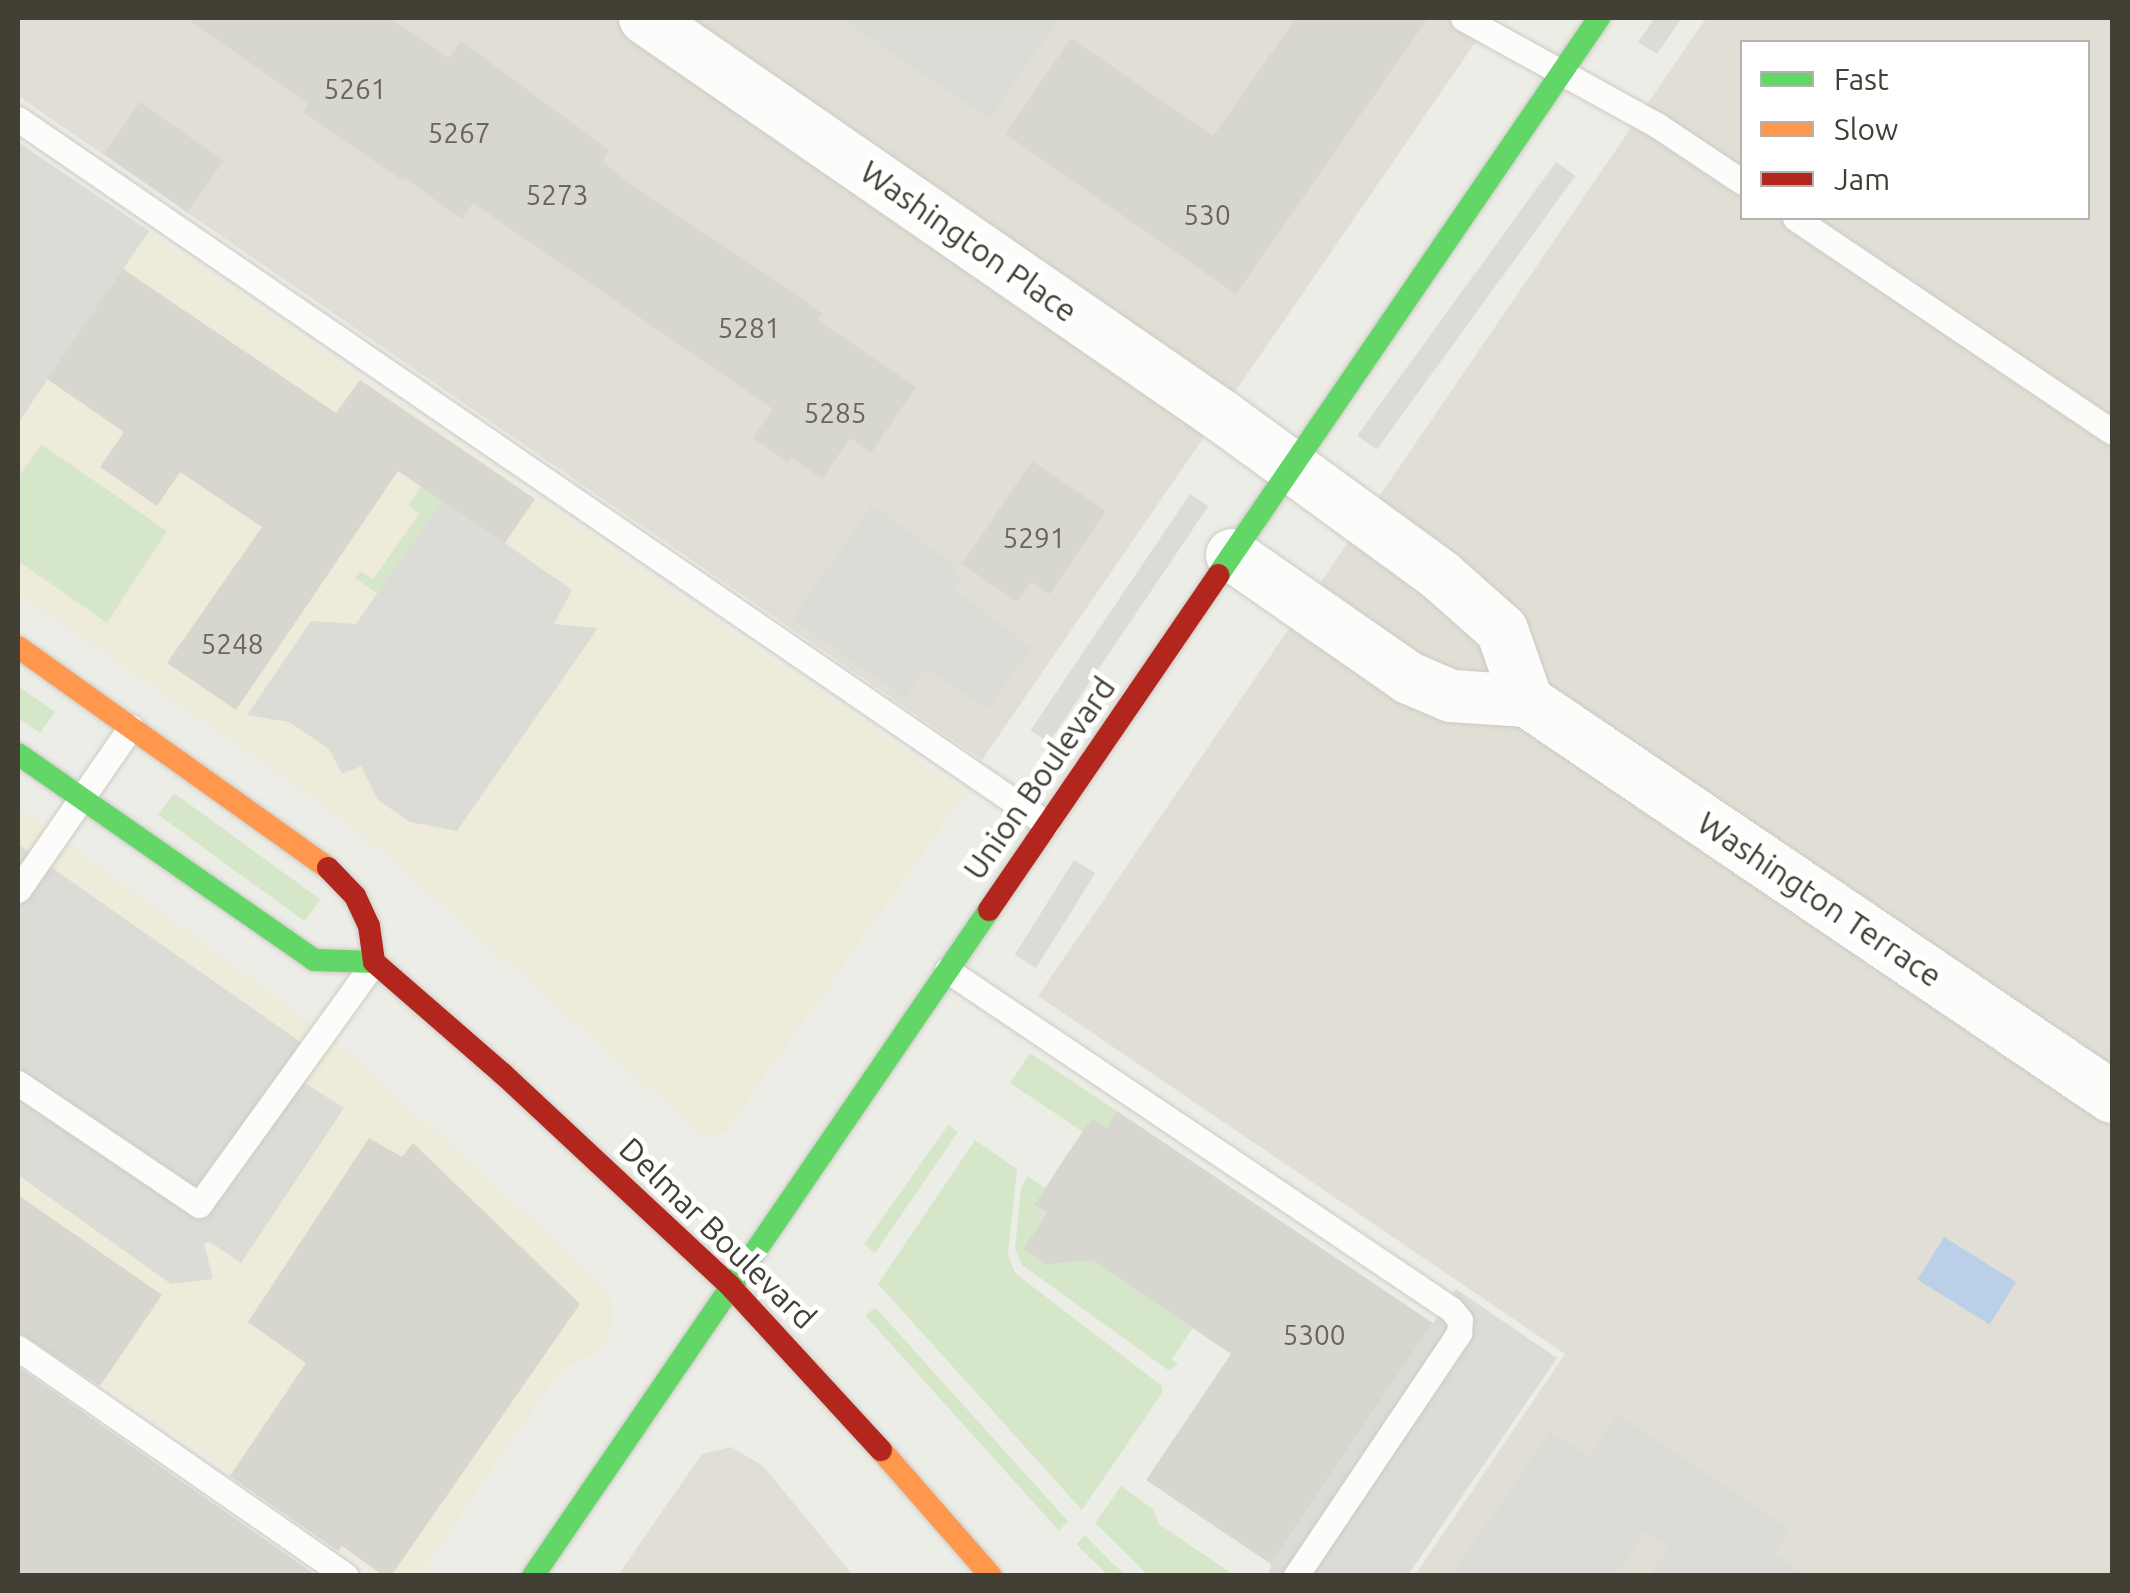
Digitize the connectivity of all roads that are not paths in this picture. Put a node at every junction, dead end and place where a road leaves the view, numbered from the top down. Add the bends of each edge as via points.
1 (645, 18) edge
2 (1463, 18) edge
3 (1599, 18) edge
4 (1562, 73) junction
5 (18, 119) edge
6 (1740, 181) edge
7 (1798, 220) edge
8 (2112, 432) edge
9 (1291, 467) junction
10 (1232, 555) junction
11 (18, 647) edge
12 (1527, 700) junction
13 (131, 727) junction
14 (18, 754) edge
15 (82, 798) junction
16 (1046, 824) junction
17 (18, 890) edge
18 (374, 962) junction
19 (947, 970) junction
20 (18, 1083) edge
21 (2112, 1097) edge
22 (730, 1286) junction
23 (18, 1348) edge
24 (346, 1576) edge
25 (534, 1576) edge
26 (991, 1576) edge
27 (1296, 1576) edge

1 - 9 street, Washington Place
2 - 4 lane
3 - 4 main road, Union Boulevard
4 - 6 lane
4 - 9 main road, Union Boulevard
5 - 16 lane
7 - 8 lane
9 - 10 main road, Union Boulevard
9 - 12 street, Washington Place via 1474,602 1502,630
10 - 12 street via 1409,678 1451,696
10 - 16 main road, Union Boulevard
11 - 13 main road
12 - 21 street, Washington Terrace
13 - 15 lane
13 - 18 main road via 335,873 369,926
14 - 15 main road
15 - 17 lane
15 - 18 main road via 314,960
16 - 19 main road, Union Boulevard
18 - 20 lane via 198,1205
18 - 22 main road, Delmar Boulevard
19 - 22 main road, Union Boulevard
19 - 27 lane via 1460,1320 1460,1333
22 - 25 main road, Union Boulevard
22 - 26 main road, Delmar Boulevard
23 - 24 lane

